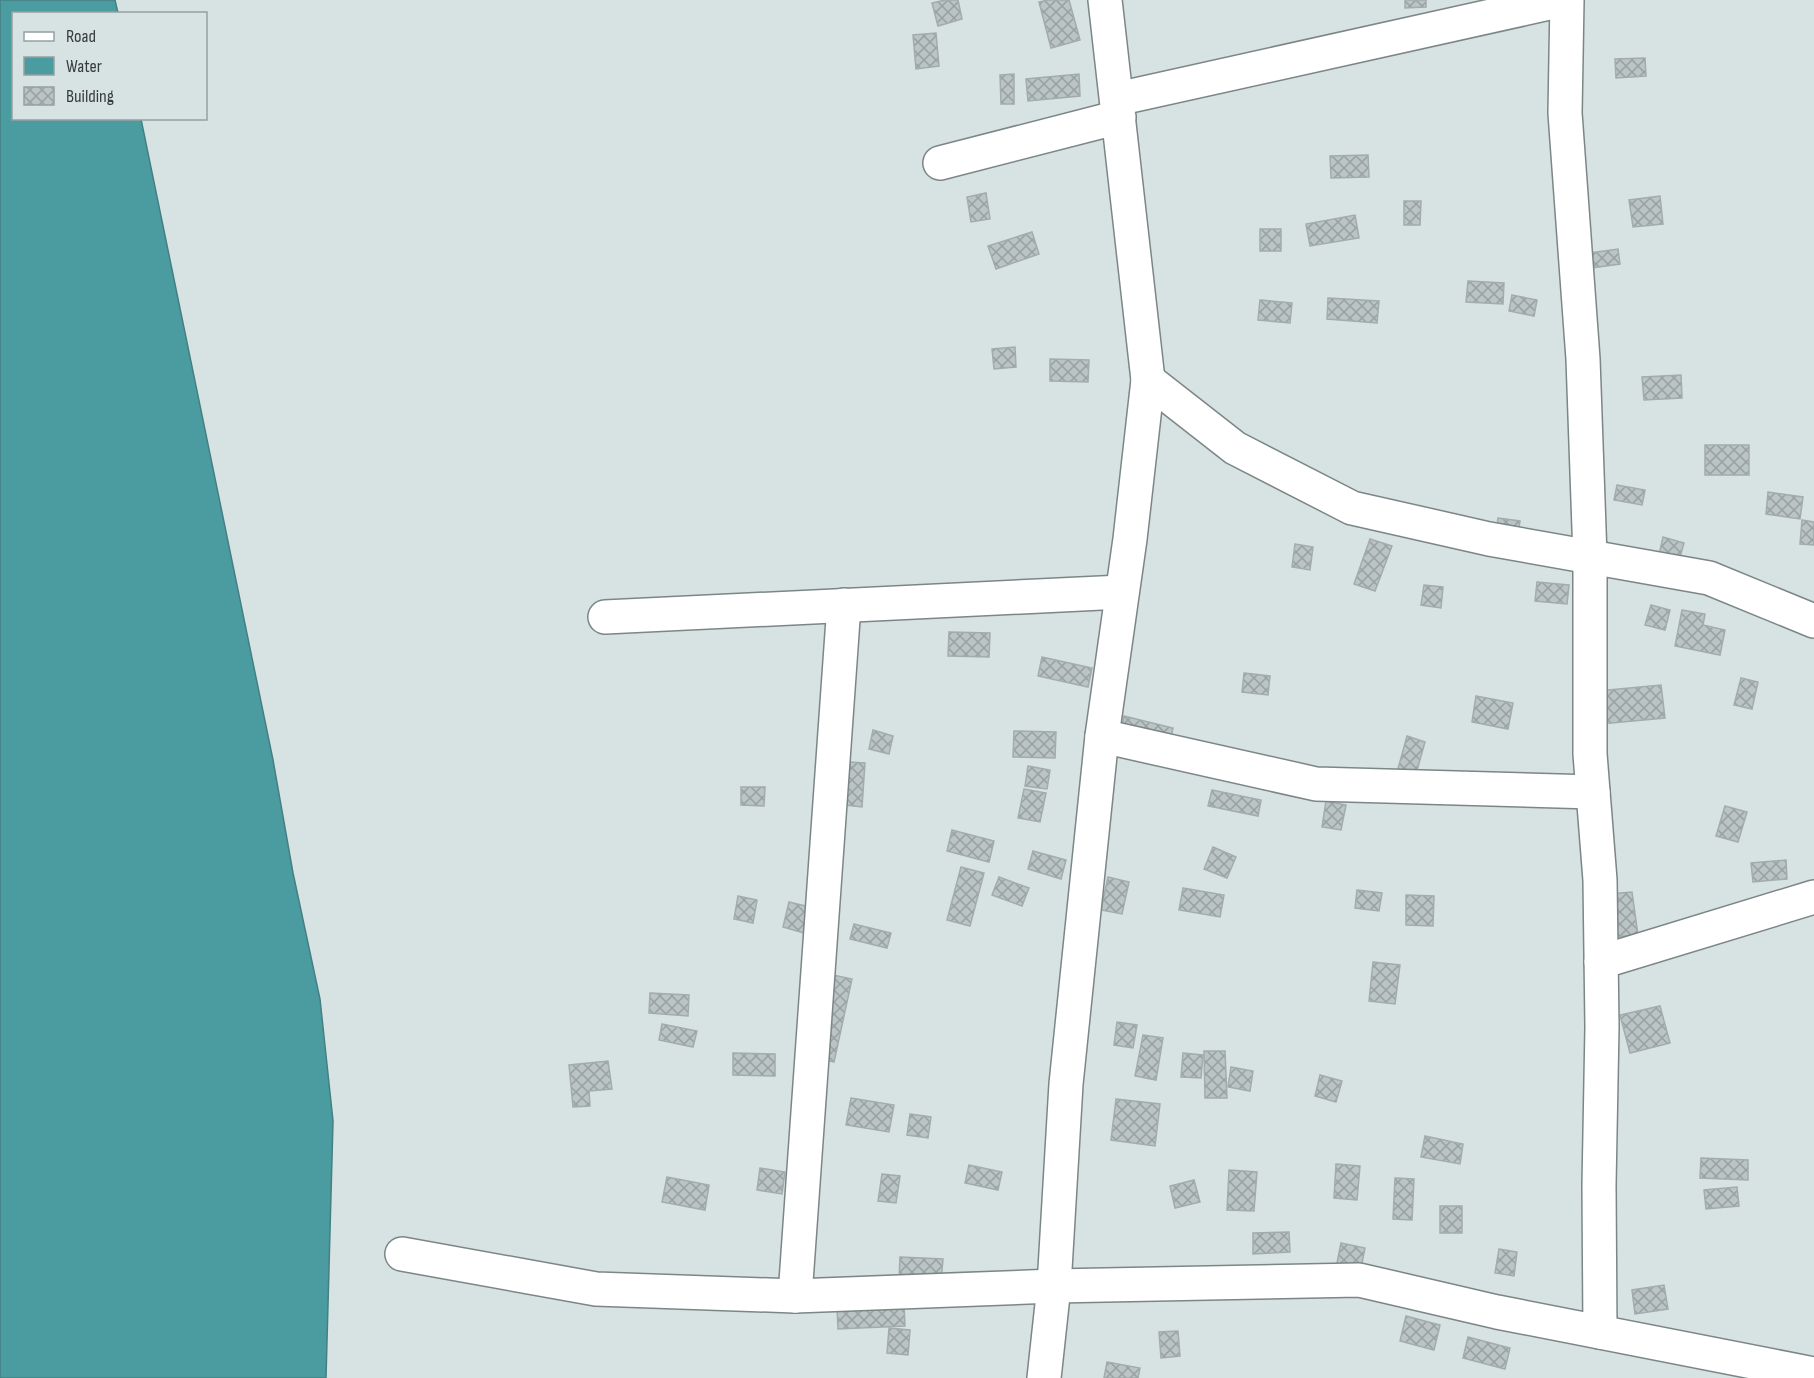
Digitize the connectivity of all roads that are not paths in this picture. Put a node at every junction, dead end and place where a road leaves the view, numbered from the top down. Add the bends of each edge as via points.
1 (1105, 0) edge
2 (1565, 0) edge
3 (1118, 108) junction
4 (939, 163) dead end
5 (1148, 380) junction
6 (1590, 557) junction
7 (1122, 592) junction
8 (844, 605) junction
9 (605, 617) dead end
10 (1814, 621) edge
11 (1102, 736) junction
12 (1593, 792) junction
13 (1814, 897) edge
14 (1601, 962) junction
15 (402, 1254) dead end
16 (1054, 1286) junction
17 (795, 1296) junction
18 (1600, 1332) junction
19 (1814, 1374) edge
20 (1044, 1378) edge

1 - 3 street
2 - 3 street
2 - 6 street via 1565,113 1583,359
3 - 4 street
3 - 5 street
5 - 6 street via 1235,448 1352,508
5 - 7 street
6 - 10 street via 1709,578
6 - 12 street
7 - 8 street
7 - 11 street
8 - 9 street
8 - 17 street
11 - 12 street via 1316,784
11 - 16 street via 1066,1084
12 - 14 street
13 - 14 street
14 - 18 street
15 - 17 street via 596,1289
16 - 17 street
16 - 18 street via 1359,1280
16 - 20 street
18 - 19 street

